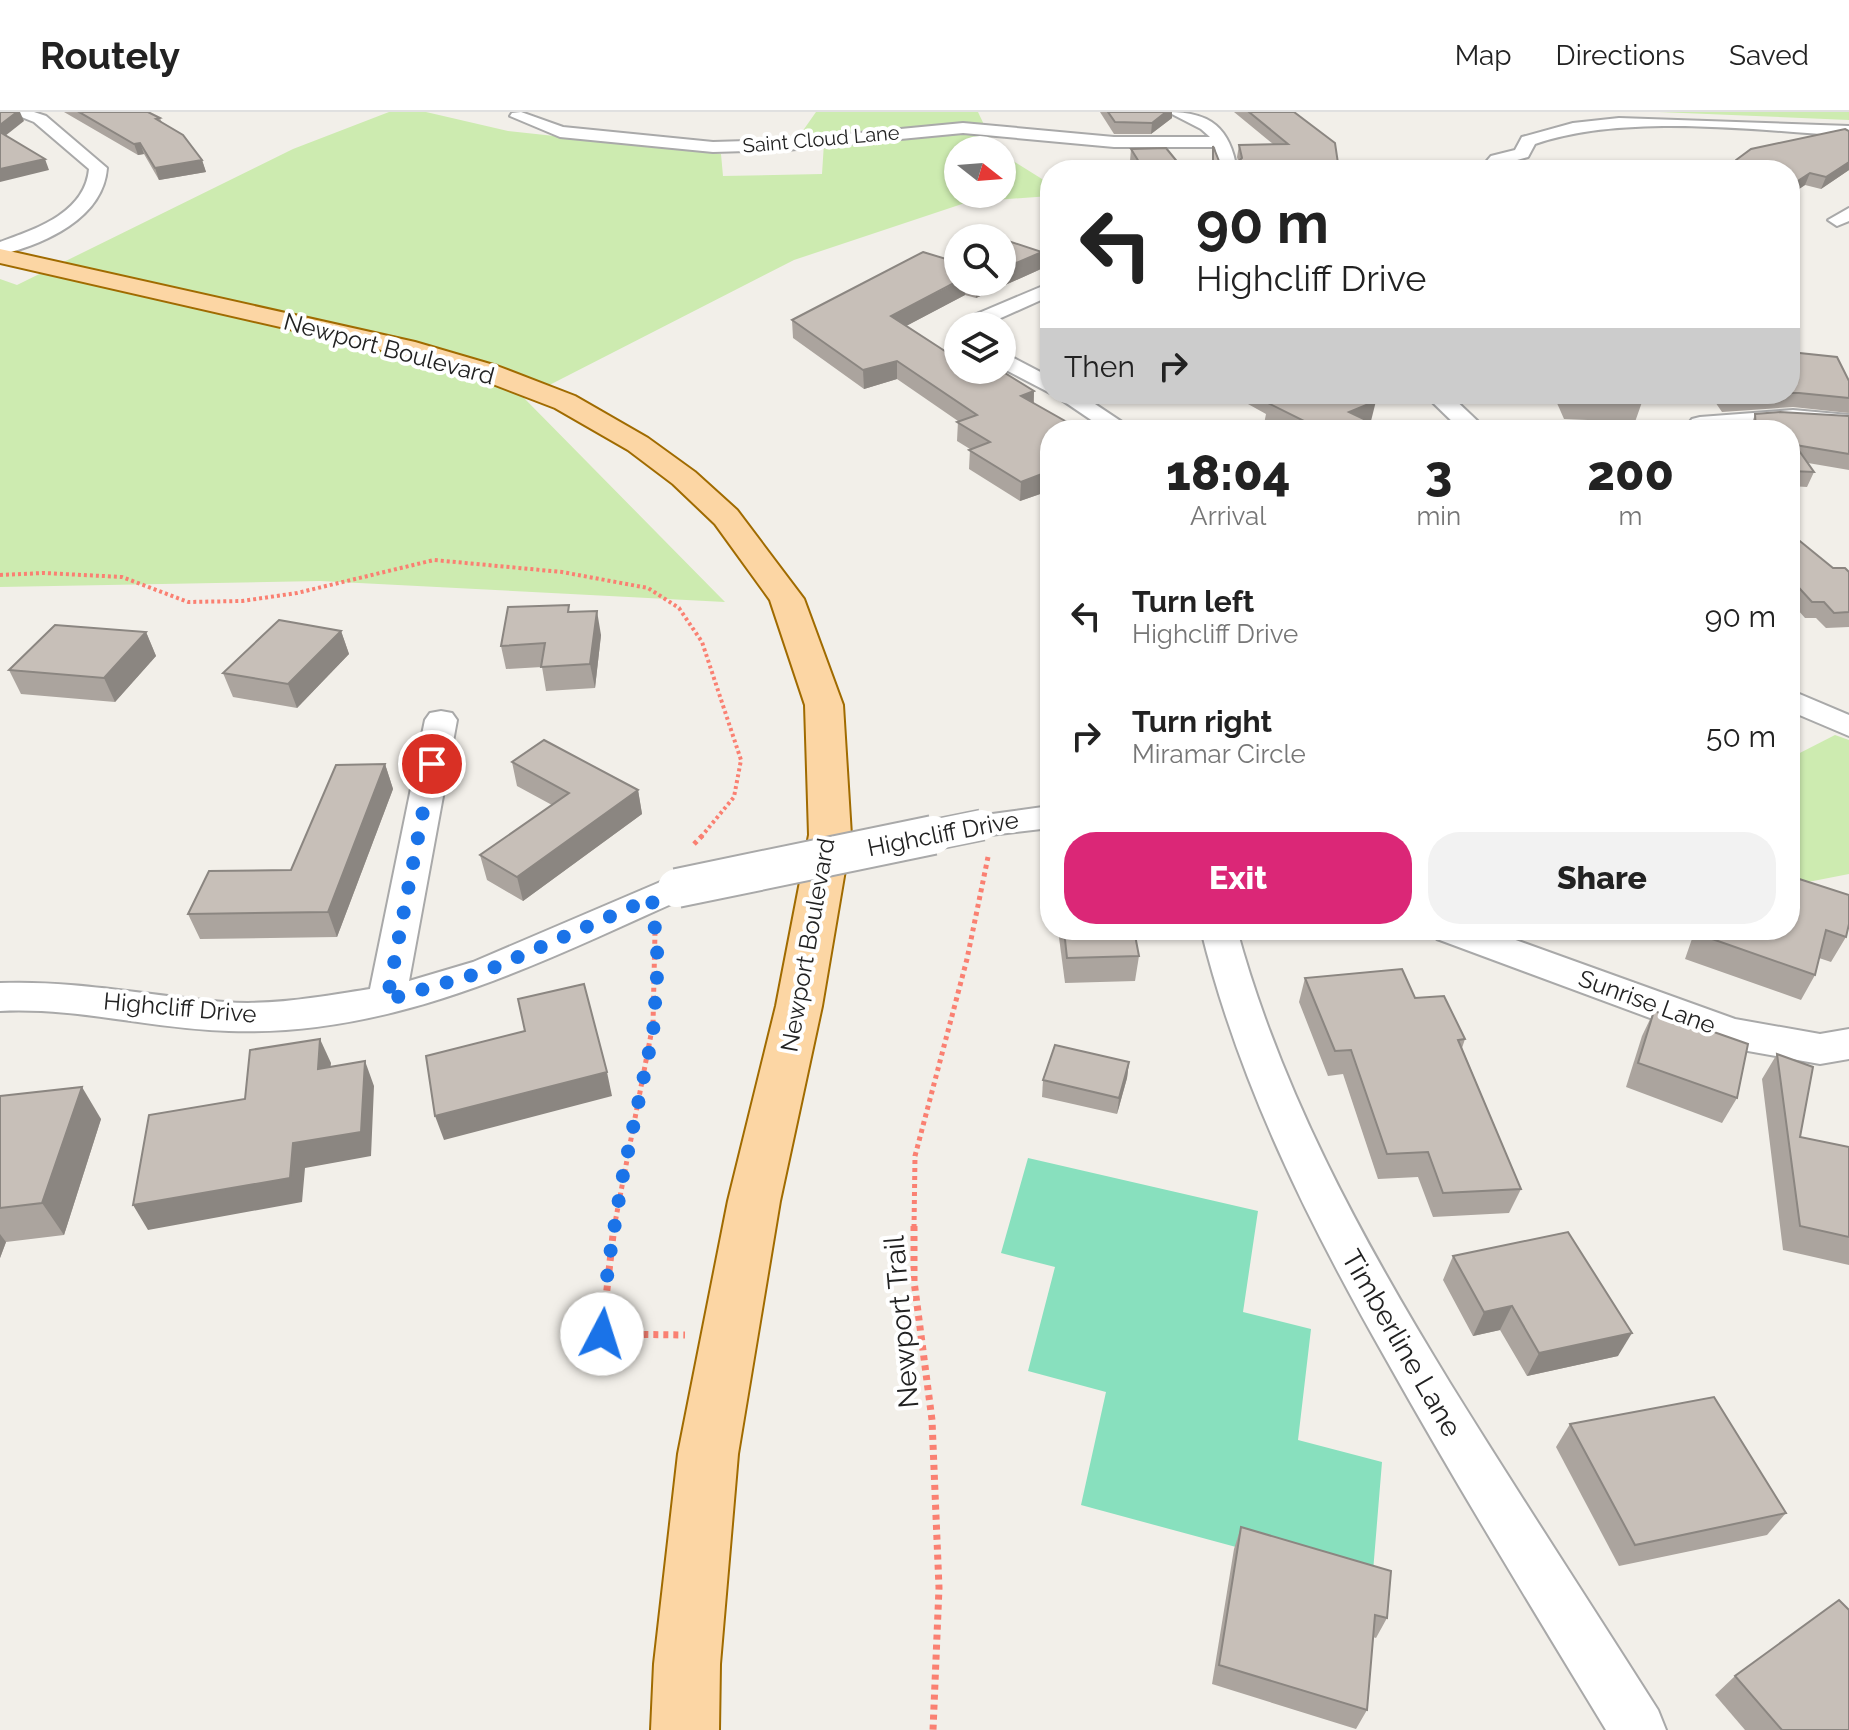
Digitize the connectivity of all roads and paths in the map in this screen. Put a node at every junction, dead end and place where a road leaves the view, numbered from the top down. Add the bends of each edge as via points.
1 (17, 112) edge
2 (1176, 112) edge
3 (518, 116) dead end
4 (1849, 131) edge
5 (1222, 142) junction
6 (1226, 160) edge
7 (1497, 160) edge
8 (0, 249) edge
9 (0, 256) edge
10 (1040, 293) edge
11 (997, 312) edge
12 (1016, 367) edge
13 (1040, 380) edge
14 (1080, 404) edge
15 (1446, 404) edge
16 (1106, 420) edge
17 (1464, 420) edge
18 (1733, 420) edge
19 (1849, 422) edge
20 (0, 575) edge
21 (1800, 704) edge
22 (441, 720) dead end
23 (1849, 727) edge
24 (1040, 818) edge
25 (989, 824) junction
26 (664, 893) junction
27 (1222, 940) edge
28 (1477, 940) edge
29 (0, 997) edge
30 (387, 1000) junction
31 (1849, 1044) edge
32 (730, 1335) junction
33 (685, 1730) edge
34 (933, 1730) edge
35 (1638, 1730) edge

1 - 8 street via 40,119 98,168 99,183 67,217
2 - 5 street via 1206,125
3 - 5 street, Saint Cloud Lane via 560,132 713,147 963,128 1114,142
4 - 7 street via 1665,123 1587,126 1545,134 1528,141 1522,153
5 - 6 street
9 - 32 main road, Newport Boulevard via 406,348 565,402 684,478 726,517 787,599 824,705 830,835
10 - 11 street
12 - 13 street
14 - 16 street
15 - 17 street
18 - 19 street via 1797,416
20 - 26 path via 122,577 188,602 242,601 434,560 562,572 648,588 679,608 702,642 741,760 742,778 736,799 721,818 655,878
21 - 23 street
22 - 30 street
24 - 25 street, Highcliff Drive
25 - 26 street, Highcliff Drive, bridge
25 - 34 path, Newport Trail via 967,959 915,1156 914,1281 932,1420 939,1588
26 - 30 street, Highcliff Drive via 486,971
26 - 32 path via 653,1033 622,1180 602,1334
27 - 35 street, Timberline Lane via 1268,1086 1325,1208 1430,1395
28 - 31 street, Sunrise Lane via 1731,1033 1820,1049
29 - 30 street, Highcliff Drive via 43,995 228,1017 294,1015
32 - 33 main road, Newport Boulevard via 708,1454

